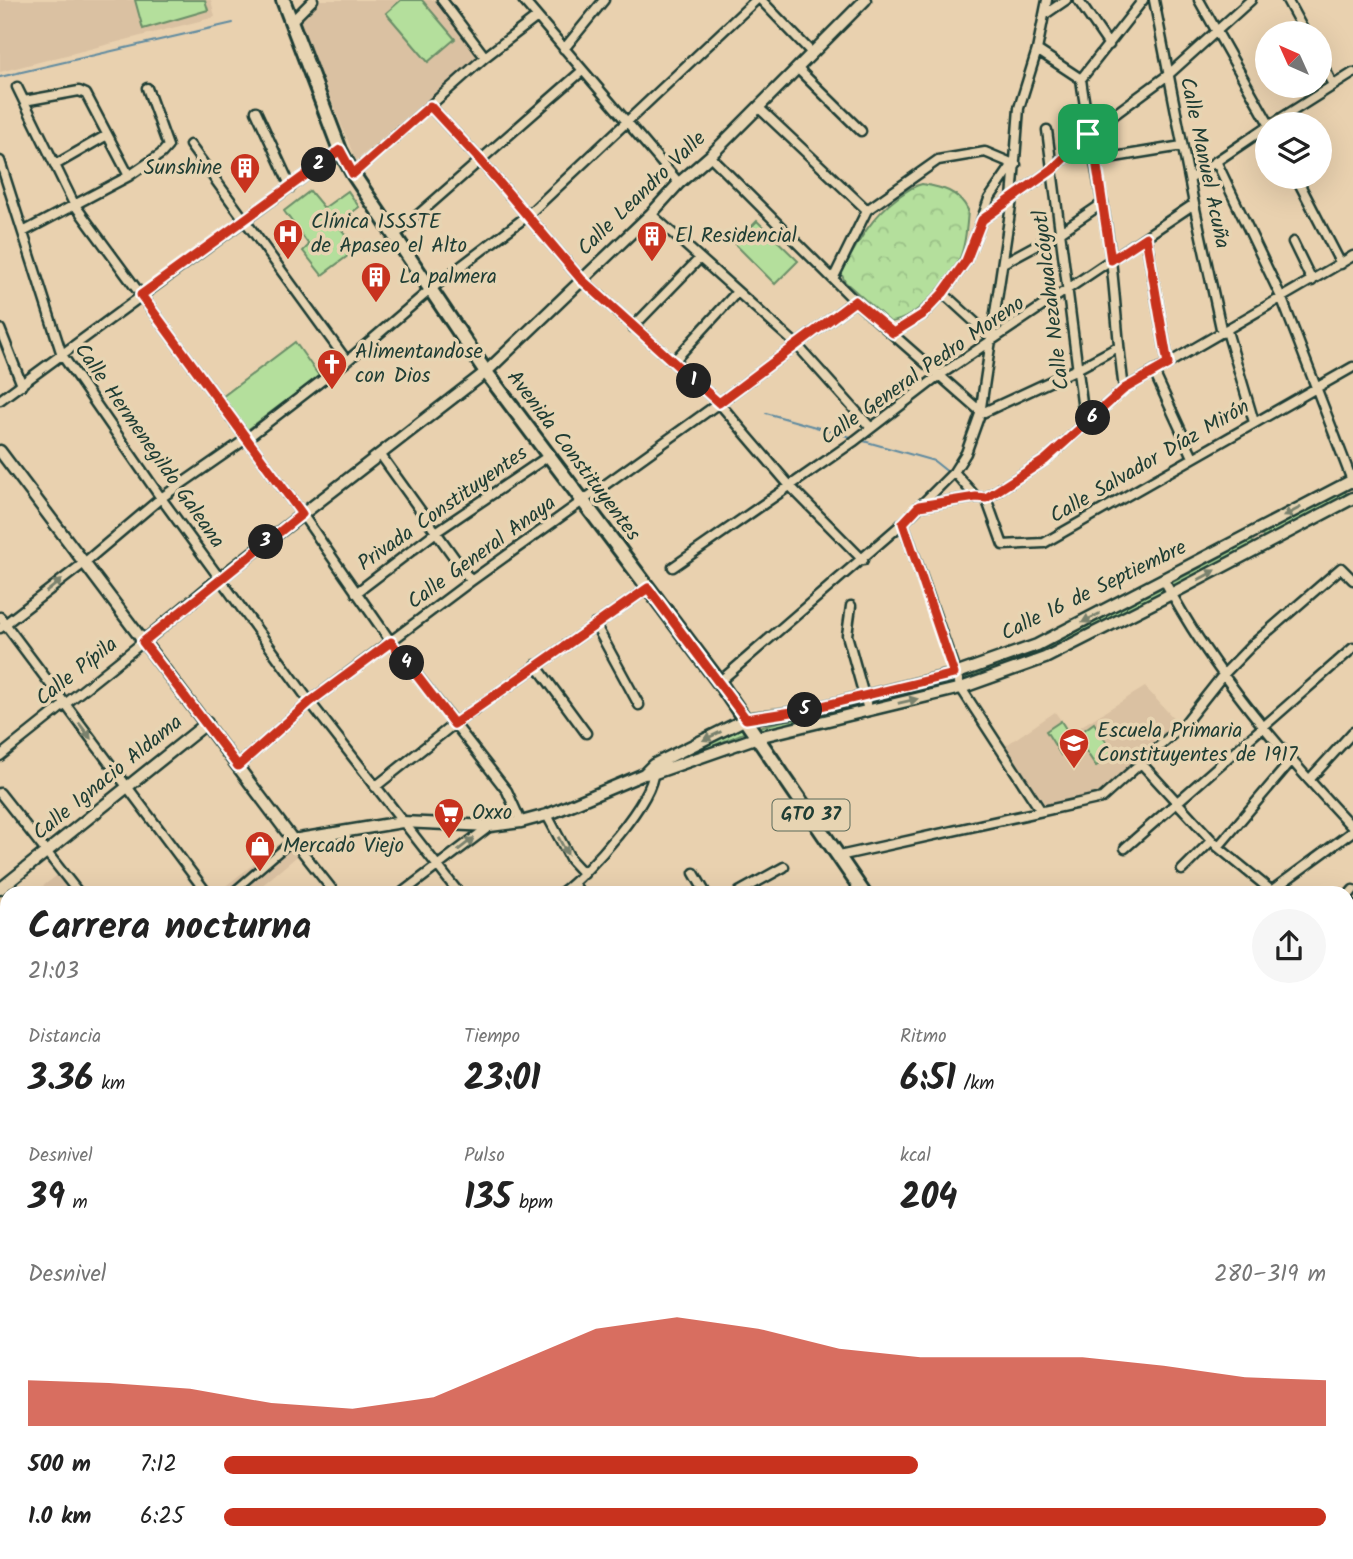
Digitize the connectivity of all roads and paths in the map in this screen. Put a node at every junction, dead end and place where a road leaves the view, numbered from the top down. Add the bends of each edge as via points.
1 (282, 0) edge
2 (313, 0) edge
3 (442, 0) edge
4 (523, 0) edge
5 (604, 0) edge
6 (756, 0) edge
7 (761, 0) edge
8 (865, 0) edge
9 (1047, 0) edge
10 (1066, 0) edge
11 (1078, 0) edge
12 (1143, 0) edge
13 (1154, 0) edge
14 (1199, 0) edge
15 (1251, 0) edge
16 (1287, 0) edge
17 (1044, 15) junction
18 (537, 17) junction
19 (1298, 21) edge
20 (292, 22) junction
21 (1214, 31) junction
22 (1109, 45) junction
23 (564, 49) junction
24 (1037, 50) junction
25 (812, 53) junction
26 (485, 57) junction
27 (797, 68) junction
28 (582, 71) junction
29 (1168, 75) junction
30 (1352, 78) edge
31 (1081, 79) junction
32 (1333, 85) joint
33 (17, 87) dead end
34 (147, 88) dead end
35 (24, 101) junction
36 (430, 106) junction
37 (759, 108) junction
38 (256, 111) dead end
39 (1261, 112) edge
40 (1290, 112) edge
41 (626, 122) junction
42 (1048, 130) dead end
43 (861, 131) dead end
44 (1088, 134) junction
45 (107, 135) junction
46 (1255, 135) edge
47 (190, 145) dead end
48 (1182, 146) junction
49 (340, 150) junction
50 (710, 156) junction
51 (480, 160) junction
52 (1096, 160) junction
53 (0, 161) edge
54 (1216, 161) junction
55 (1014, 164) junction
56 (55, 165) junction
57 (1053, 169) junction
58 (2, 174) edge
59 (353, 174) junction
60 (129, 176) junction
61 (1189, 179) junction
62 (679, 183) junction
63 (291, 187) junction
64 (1302, 189) edge
65 (1012, 199) junction
66 (1103, 203) junction
67 (74, 204) junction
68 (1194, 204) junction
69 (867, 210) junction
70 (651, 214) junction
71 (527, 216) junction
72 (982, 220) junction
73 (244, 221) junction
74 (1062, 231) junction
75 (23, 232) junction
76 (394, 236) junction
77 (1146, 237) junction
78 (1293, 242) dead end
79 (1353, 256) edge
80 (700, 258) junction
81 (1111, 260) junction
82 (1003, 263) junction
83 (1342, 264) junction
84 (581, 279) junction
85 (833, 279) junction
86 (1312, 281) junction
87 (431, 289) junction
88 (1069, 289) junction
89 (737, 292) junction
90 (943, 293) junction
91 (141, 295) junction
92 (1282, 299) junction
93 (855, 301) junction
94 (634, 327) junction
95 (0, 330) edge
96 (1225, 332) junction
97 (893, 333) junction
98 (990, 340) junction
99 (797, 345) junction
100 (1118, 347) junction
101 (62, 355) junction
102 (347, 361) junction
103 (673, 362) junction
104 (1168, 364) junction
105 (1353, 367) edge
106 (1077, 369) junction
107 (486, 372) junction
108 (1154, 372) junction
109 (940, 375) junction
110 (22, 385) junction
111 (1316, 386) junction
112 (1124, 389) junction
113 (0, 400) edge
114 (719, 403) junction
115 (980, 413) junction
116 (1254, 422) junction
117 (1085, 426) junction
118 (871, 428) junction
119 (246, 439) junction
120 (0, 451) edge
121 (380, 454) junction
122 (551, 455) junction
123 (1193, 457) junction
124 (954, 472) junction
125 (1352, 482) edge
126 (790, 486) junction
127 (976, 497) junction
128 (161, 498) junction
129 (986, 498) junction
130 (1353, 498) edge
131 (583, 500) junction
132 (919, 506) junction
133 (302, 514) junction
134 (903, 523) junction
135 (1257, 531) junction
136 (436, 532) junction
137 (1263, 544) junction
138 (863, 560) junction
139 (84, 563) junction
140 (673, 567) dead end
141 (219, 579) junction
142 (1164, 580) junction
143 (1353, 580) edge
144 (471, 581) junction
145 (648, 588) junction
146 (356, 593) junction
147 (1171, 594) junction
148 (851, 606) dead end
149 (2, 623) edge
150 (595, 624) junction
151 (143, 642) junction
152 (391, 642) junction
153 (1037, 645) junction
154 (1353, 648) edge
155 (1045, 658) junction
156 (536, 665) junction
157 (954, 674) junction
158 (1223, 676) junction
159 (719, 682) junction
160 (961, 688) junction
161 (865, 696) junction
162 (310, 702) junction
163 (64, 704) junction
164 (639, 705) dead end
165 (805, 710) junction
166 (868, 710) junction
167 (746, 719) junction
168 (207, 723) junction
169 (454, 724) junction
170 (809, 725) junction
171 (1263, 727) junction
172 (1353, 732) edge
173 (586, 733) dead end
174 (758, 737) junction
175 (0, 756) edge
176 (1291, 761) junction
177 (1141, 763) junction
178 (238, 766) junction
179 (650, 771) junction
180 (1309, 780) junction
181 (126, 786) junction
182 (375, 786) junction
183 (0, 793) edge
184 (1177, 803) junction
185 (1041, 811) junction
186 (547, 815) junction
187 (402, 822) junction
188 (521, 822) junction
189 (490, 825) junction
190 (1353, 830) edge
191 (293, 840) junction
192 (1215, 843) junction
193 (1125, 848) dead end
194 (47, 852) junction
195 (839, 856) junction
196 (438, 866) junction
197 (784, 867) dead end
198 (1182, 870) dead end
199 (694, 873) dead end
200 (584, 874) junction
201 (573, 884) joint
202 (4, 886) edge
203 (73, 886) edge
204 (201, 886) edge
205 (240, 886) edge
206 (329, 886) edge
207 (411, 886) edge
208 (453, 886) edge
209 (570, 886) edge
210 (702, 886) edge
211 (750, 886) edge
212 (859, 886) edge
213 (1265, 886) edge
214 (1280, 886) edge

1 - 20 main road, Avenida Constituyentes / GTO 37
2 - 20 street
3 - 26 street
4 - 18 street
5 - 23 street
6 - 41 street
7 - 25 street
8 - 25 street, Calle Leandro Valle
9 - 17 street
10 - 17 street
11 - 22 street
12 - 22 street
13 - 29 street, Calle Manuel Acuña
14 - 21 street
15 - 21 street
16 - 19 street
17 - 24 street
18 - 23 street
18 - 26 street
20 - 49 main road, Avenida Constituyentes / GTO 37
21 - 29 street
21 - 39 street
22 - 31 street
23 - 28 street
24 - 31 street
24 - 55 street via 1019,108
25 - 27 street, Calle Leandro Valle
26 - 36 street
27 - 37 street, Calle Leandro Valle
27 - 43 street
28 - 41 street
28 - 51 street
29 - 44 street
29 - 48 street, Calle Manuel Acuña
30 - 32 street
31 - 44 street
32 - 40 street
33 - 35 street
34 - 60 street via 167,146
35 - 45 street via 79,90 86,94
35 - 56 street
36 - 51 street
36 - 59 street
37 - 50 street, Calle Leandro Valle
37 - 69 street
38 - 63 street
41 - 62 street
41 - 71 street
42 - 57 street, Calle Nezahualcóyotl
44 - 52 street
44 - 57 street
45 - 56 street
45 - 60 street
46 - 54 street
47 - 73 street
48 - 52 street
48 - 61 street, Calle Manuel Acuña
49 - 59 main road, Avenida Constituyentes / GTO 37
49 - 63 street
50 - 62 street, Calle Leandro Valle
50 - 85 street
51 - 71 street
51 - 76 street
52 - 66 street
53 - 58 street, Calle Hermenegildo Galeana
54 - 61 street
54 - 92 street
55 - 65 street
55 - 69 street via 985,152 938,160
55 - 72 street via 989,199
56 - 67 street
57 - 65 street
57 - 74 street, Calle Nezahualcóyotl
58 - 75 street, Calle Hermenegildo Galeana
59 - 76 main road, Avenida Constituyentes / GTO 37
60 - 67 street
61 - 68 street, Calle Manuel Acuña
62 - 70 street, Calle Leandro Valle
63 - 73 street
64 - 83 street
65 - 72 street
65 - 82 street
66 - 74 street
66 - 81 street
67 - 75 street
67 - 91 street
68 - 77 street, Calle General Pedro Moreno
68 - 96 street, Calle Manuel Acuña
69 - 85 street
70 - 80 street
70 - 84 street, Calle Leandro Valle
71 - 84 street
71 - 87 street
72 - 90 street via 966,261
73 - 91 street
73 - 102 street
74 - 82 street
74 - 88 street, Calle Nezahualcóyotl
75 - 101 street, Calle Hermenegildo Galeana
76 - 87 main road, Avenida Constituyentes / GTO 37
77 - 81 street, Calle General Pedro Moreno
77 - 104 street
78 - 86 street
79 - 83 street
80 - 89 street
80 - 94 street
81 - 88 street, Calle General Pedro Moreno
81 - 100 street
82 - 98 street
83 - 86 street
84 - 94 street
84 - 107 street, Calle Leandro Valle
85 - 93 street
86 - 92 street
87 - 102 street
87 - 107 main road, Avenida Constituyentes / GTO 37
88 - 98 street, Calle General Pedro Moreno
88 - 106 street, Calle Nezahualcóyotl
89 - 99 street
89 - 103 street
90 - 97 street via 922,315
90 - 98 street
91 - 101 street
91 - 119 street
92 - 96 street
92 - 111 street
93 - 97 street
93 - 99 street, Calle General Anaya
94 - 103 street
95 - 110 street
96 - 104 street
96 - 116 street, Calle Manuel Acuña
97 - 109 street
98 - 109 street, Calle General Pedro Moreno
98 - 115 street
99 - 114 street, Calle General Anaya
99 - 118 street
100 - 106 street
100 - 112 street
101 - 110 street
101 - 128 street, Calle Hermenegildo Galeana
102 - 119 street
103 - 114 street
104 - 108 street
105 - 111 street, Calle Salvador Díaz Mirón
106 - 115 street
106 - 117 street, Calle Nezahualcóyotl
107 - 121 street, Calle Leandro Valle
107 - 122 main road, Avenida Constituyentes / GTO 37
108 - 112 street
108 - 123 street
109 - 115 street
109 - 118 street, Calle General Pedro Moreno
110 - 113 street
111 - 116 street, Calle Salvador Díaz Mirón
111 - 125 street
112 - 117 street
114 - 126 street
114 - 131 street, Calle General Anaya
115 - 124 street
116 - 123 street, Calle Salvador Díaz Mirón
117 - 129 street via 1045,460
118 - 126 street, Calle General Pedro Moreno
119 - 128 street
119 - 133 street
120 - 139 street
121 - 133 street, Calle Leandro Valle
121 - 136 street
122 - 131 main road, Avenida Constituyentes / GTO 37
122 - 136 street, Privada Constituyentes
123 - 129 street, Calle Salvador Díaz Mirón via 1044,543 1003,545
124 - 127 street
124 - 132 street
125 -> 135 street, Calle 16 de Septiembre
126 - 138 street
126 - 140 street, Calle General Pedro Moreno
127 - 129 street
127 - 132 street
128 - 139 street
128 - 141 street, Calle Hermenegildo Galeana
130 - 137 street, Calle 16 de Septiembre
131 - 144 street, Calle General Anaya
131 - 145 main road, Avenida Constituyentes / GTO 37
132 - 134 street
133 - 141 street, Calle Leandro Valle
133 - 146 street
134 - 138 street
134 - 157 street
135 - 137 street
135 - 142 street, Calle 16 de Septiembre
136 - 144 street
136 - 146 street, Privada Constituyentes
147 -> 137 street, Calle 16 de Septiembre
138 - 159 street
149 -> 139 street
139 - 151 street
141 - 151 street, Calle Leandro Valle
141 - 162 street, Calle Hermenegildo Galeana
142 - 147 street
142 -> 153 street, Calle 16 de Septiembre
143 - 158 street via 1340,568
144 - 152 street, Calle General Anaya
145 - 150 street
145 - 159 main road, Avenida Constituyentes / GTO 37
146 - 152 street
147 - 155 street, Calle 16 de Septiembre
147 - 158 street
148 - 161 street via 847,635
149 - 163 street
150 - 156 street
150 - 164 street
151 - 163 street, Calle Pípila
151 - 168 street
152 - 162 street, Calle General Anaya
152 - 169 street
153 - 155 street
153 - 157 street, Calle 16 de Septiembre
154 - 171 street
155 - 160 street, Calle 16 de Septiembre
156 - 169 street
156 - 173 street
157 - 160 street
157 - 161 street, Calle 16 de Septiembre
158 - 171 street
158 - 177 street via 1185,723
159 - 167 main road, Avenida Constituyentes / GTO 37
166 -> 160 street, Calle 16 de Septiembre
160 - 185 street
161 - 165 street, Calle 16 de Septiembre
161 - 166 street
162 - 178 street, Calle General Anaya
162 - 182 street, Calle Hermenegildo Galeana
163 - 175 street, Calle Pípila
163 -> 181 street
165 - 167 street, Calle 16 de Septiembre
165 - 170 street
166 - 170 street, Calle 16 de Septiembre
167 - 174 main road, Avenida Constituyentes / GTO 37
167 -> 179 street, Calle 16 de Septiembre
168 - 178 street
168 - 181 street, Calle Ignacio Aldama
169 - 182 street
169 - 188 street via 507,791
170 - 174 street, Calle 16 de Septiembre
171 - 176 street
171 - 184 street
172 - 180 street
174 - 179 street, Calle 16 de Septiembre
174 - 195 main road, GTO 37
176 - 180 street
176 - 192 street
177 - 184 street
177 - 185 street via 1102,798
178 - 191 street
179 - 186 street, Calle 16 de Septiembre
179 - 200 street via 652,785 617,838
180 - 190 street
181 - 194 street, Calle Ignacio Aldama
181 - 204 street
182 - 187 street, Calle Hermenegildo Galeana
183 - 194 street
184 - 192 street
184 - 193 street
185 - 195 street
186 - 188 street, Calle 16 de Septiembre
186 -> 200 street via 571,860
187 - 189 street, Calle 16 de Septiembre
187 - 191 street, Calle 16 de Septiembre
187 - 196 street, Calle Hermenegildo Galeana
188 - 189 street, Calle 16 de Septiembre
196 -> 189 street
190 - 214 street
191 - 205 street
191 - 206 street
192 - 198 street
192 - 213 street
194 - 202 street, Calle Ignacio Aldama
194 - 203 street
195 - 212 main road, GTO 37
196 - 207 street
196 - 208 street, Calle Hermenegildo Galeana
197 - 211 street
199 - 210 street
200 - 201 street
201 - 209 street

